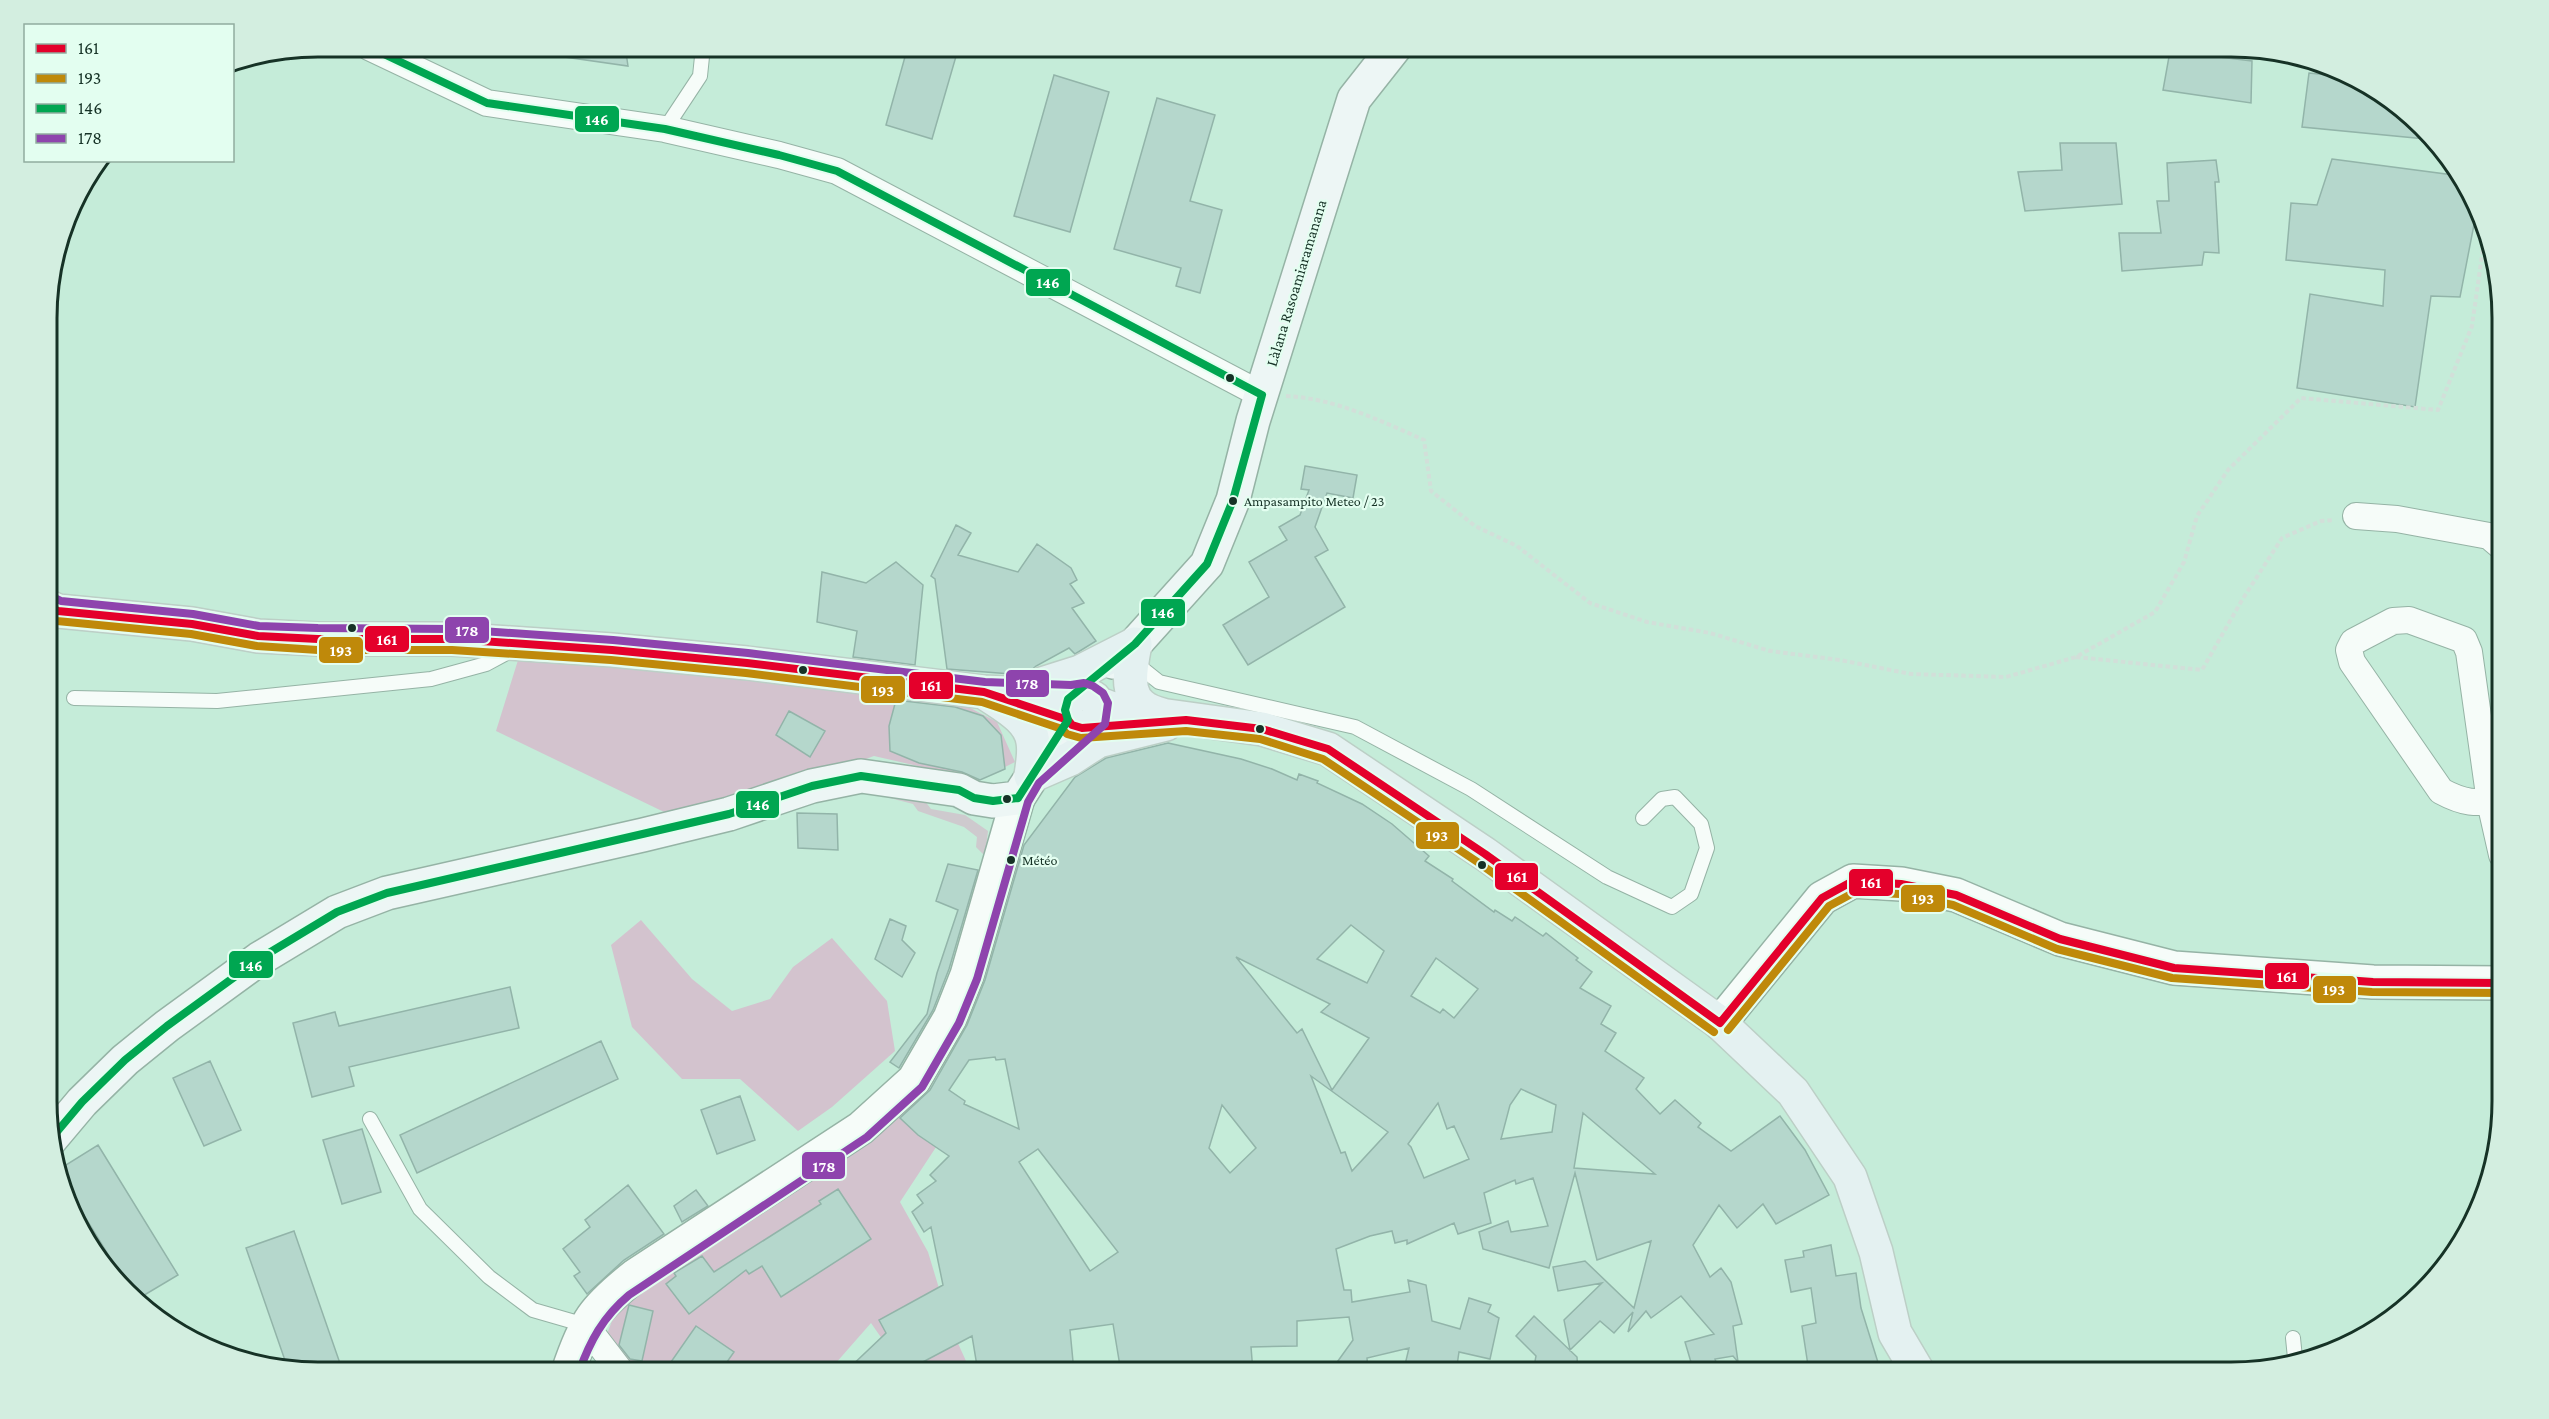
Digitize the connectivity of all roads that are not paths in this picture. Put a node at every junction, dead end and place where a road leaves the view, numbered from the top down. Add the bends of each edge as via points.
1 (392, 57) edge
2 (702, 57) edge
3 (1386, 57) edge
4 (665, 129) junction
5 (1262, 394) junction
6 (2356, 516) road end
7 (2492, 539) edge
8 (57, 610) edge
9 (523, 644) junction
10 (1133, 653) junction
11 (984, 692) junction
12 (74, 698) dead end
13 (1081, 711) junction
14 (1186, 720) junction
15 (2492, 779) edge
16 (1025, 787) junction
17 (2492, 801) edge
18 (1643, 818) dead end
19 (2492, 983) edge
20 (1720, 1023) junction
21 (370, 1119) dead end
22 (59, 1130) edge
23 (585, 1325) junction
24 (2293, 1338) dead end
25 (2295, 1354) edge
26 (572, 1362) edge
27 (613, 1362) edge
28 (1912, 1362) edge

1 - 4 street via 487,103
2 - 4 lane via 700,76
3 - 5 main road, Làlana Rasoamiaramanana via 1354,99
4 - 5 street via 837,171
5 - 10 main road, Làlana Rasoamiaramanana via 1233,500 1208,564
6 - 7 street via 2397,519
8 - 9 main road via 192,624 258,636
9 - 11 main road via 747,663
9 - 12 lane via 486,664 431,680 217,701
10 - 11 main road via 1042,684
10 - 13 main road, Làlana Rasoamiaramanana
10 - 14 main road via 1129,685 1138,700 1152,712
10 - 18 lane via 1159,682 1233,694 1355,727 1471,789 1607,877 1672,907 1691,894 1707,848 1701,824 1675,797 1662,799
11 - 13 main road
11 - 16 main road via 1028,728 1034,742
13 - 14 main road
13 - 16 main road, Làlana Rasoamiaramanana
14 - 16 main road via 1098,741
14 - 20 main road via 1281,733 1328,749 1485,854
15 - 17 street via 2464,640 2409,620 2393,621 2353,642 2349,651 2352,662 2441,791 2461,802
16 - 22 main road via 993,801 974,798 959,789 861,776 812,786 729,814 643,836 387,893 337,912 259,959 125,1060
16 - 23 street via 967,975 950,1018 914,1080 861,1128 636,1275 611,1295
19 - 20 street via 2373,981 2174,968 2060,939 1956,895 1901,884 1853,881 1822,898
20 - 28 main road via 1793,1092 1850,1177 1876,1252 1895,1333
21 - 23 lane via 420,1209 489,1277 533,1310
23 - 26 street
23 - 27 street
24 - 25 lane

